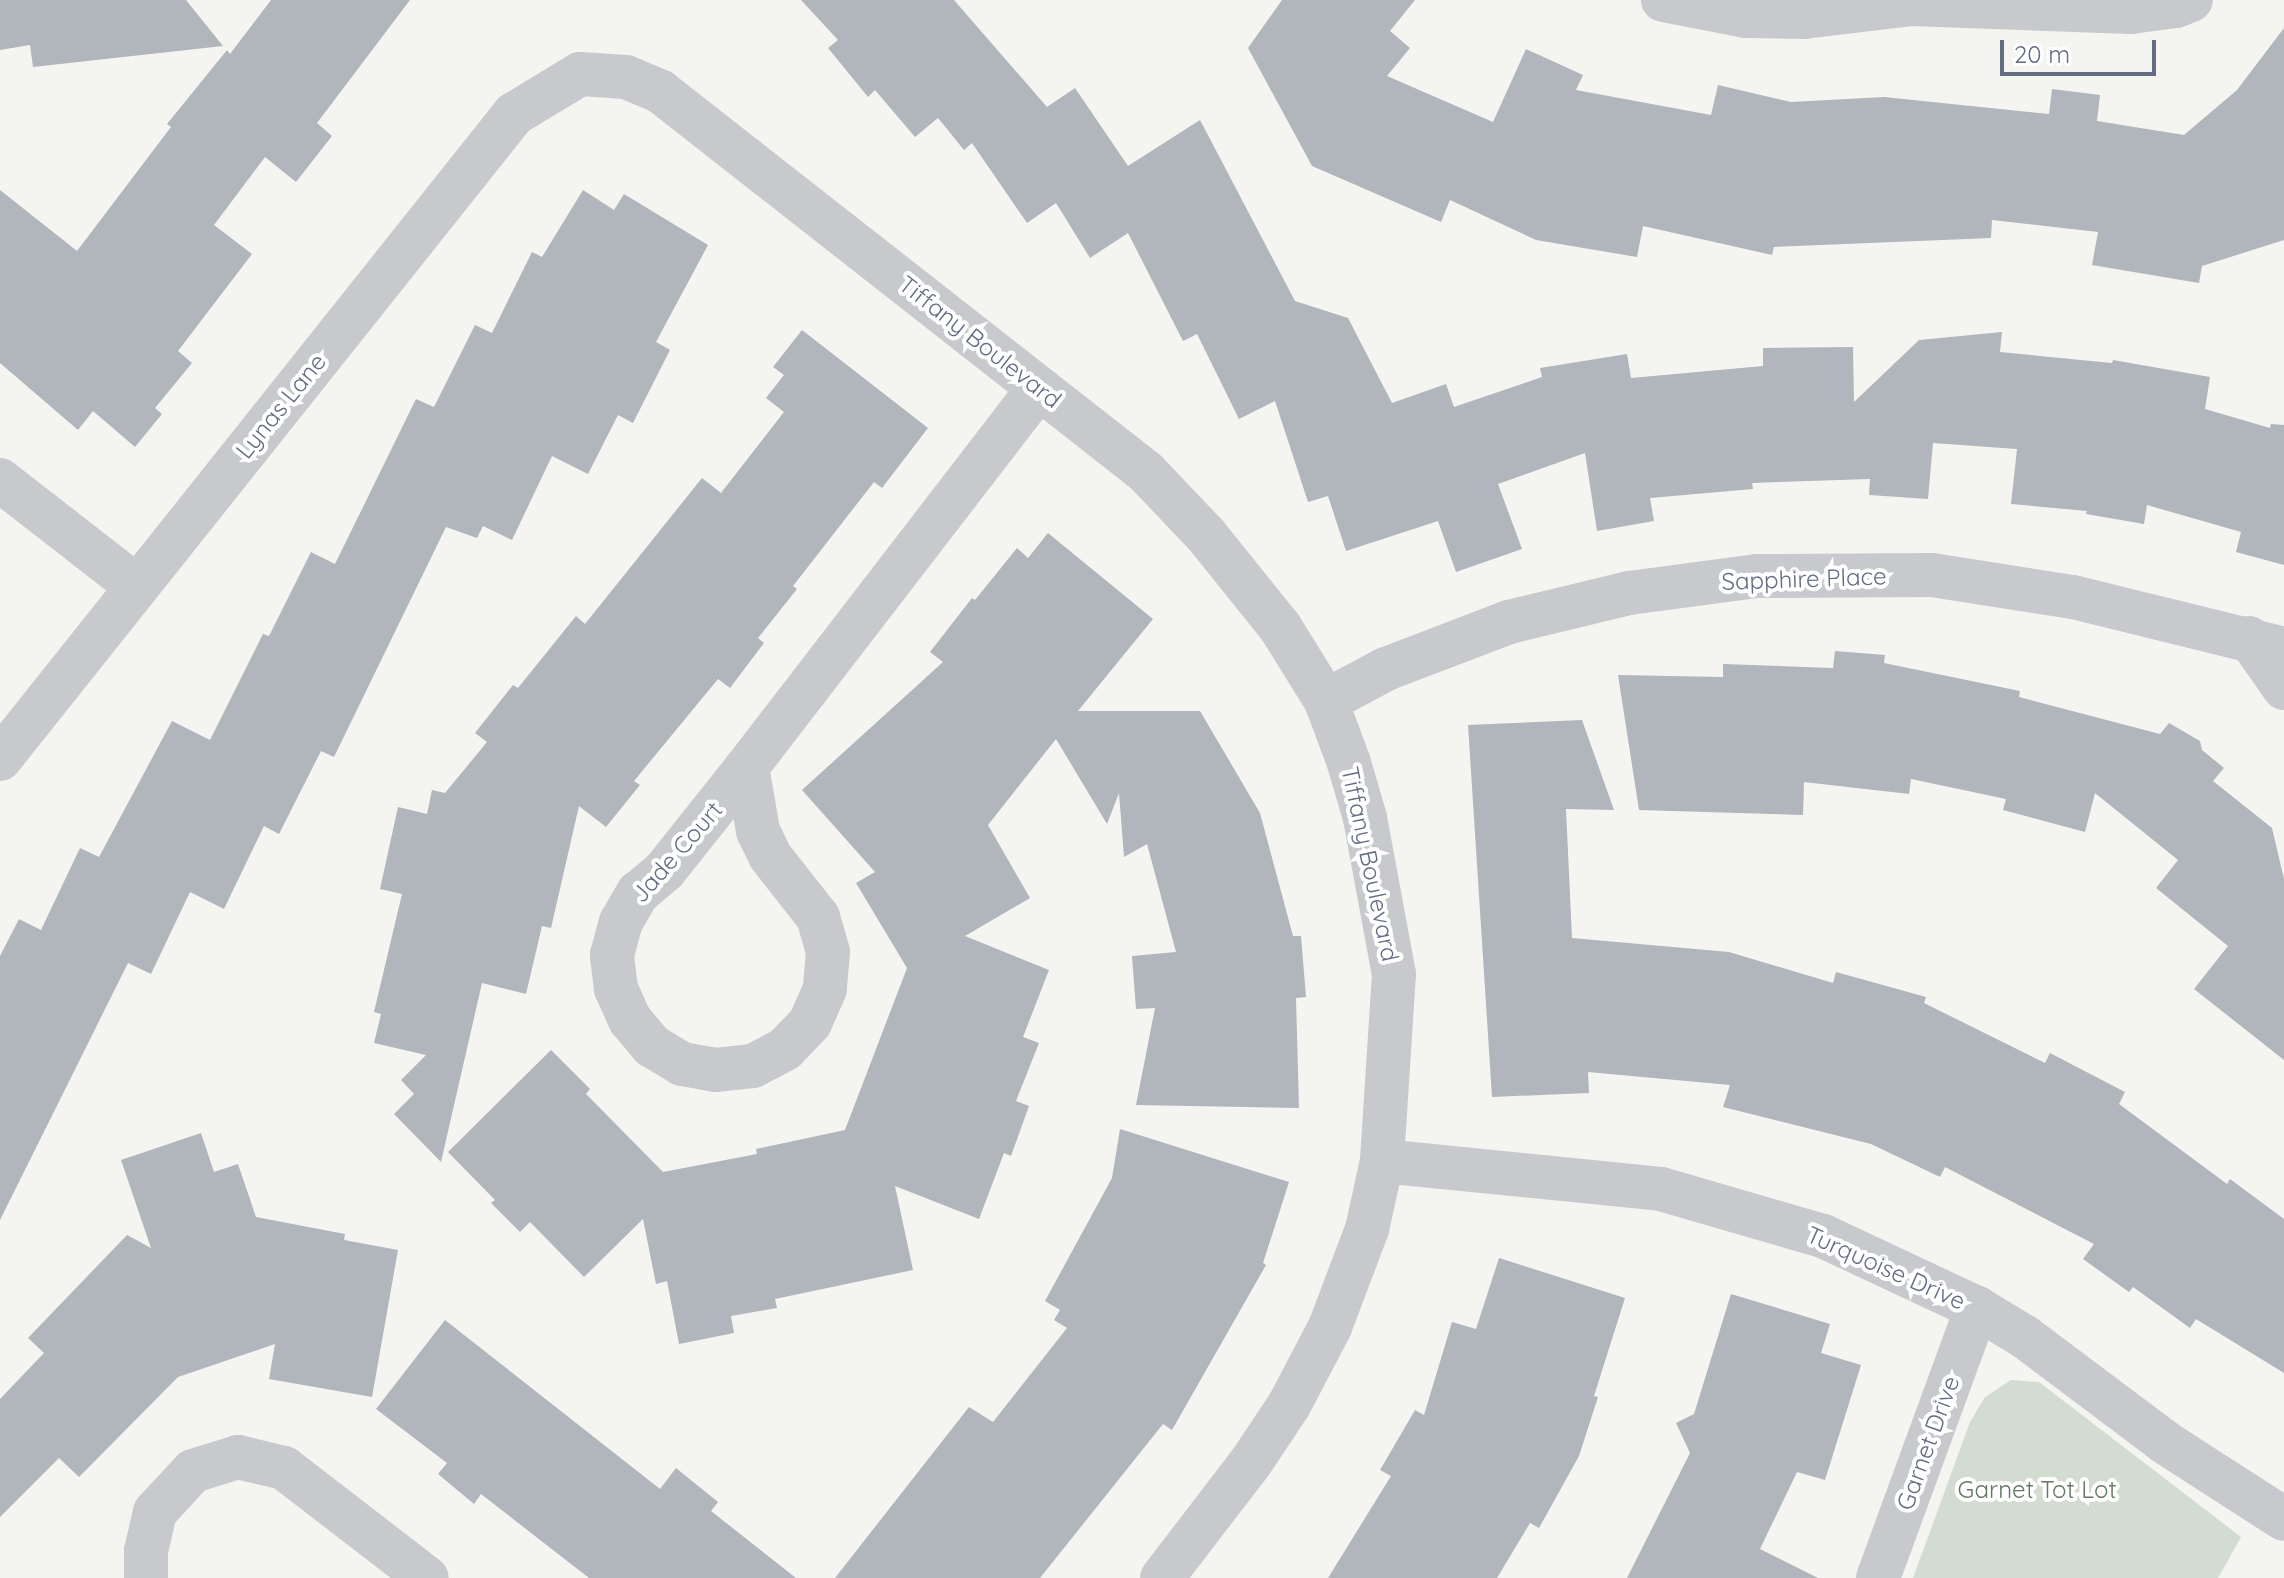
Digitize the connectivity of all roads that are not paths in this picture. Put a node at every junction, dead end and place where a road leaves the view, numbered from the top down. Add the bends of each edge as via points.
1 (1663, 0) edge
2 (2191, 0) edge
3 (1917, 2) edge
4 (580, 74) joint
5 (1039, 388) junction
6 (0, 480) edge
7 (136, 586) junction
8 (2266, 643) edge
9 (2284, 688) edge
10 (1326, 701) junction
11 (0, 759) edge
12 (747, 767) junction
13 (1382, 1161) junction
14 (1977, 1308) junction
15 (2284, 1519) edge
16 (146, 1578) edge
17 (427, 1578) edge
18 (1162, 1578) edge
19 (1878, 1578) edge

1 - 3 street via 1745,16 1804,17
2 - 3 street via 2131,12
4 - 5 street, Tiffany Boulevard via 626,77 661,92
4 - 7 street, Lynas Lane via 514,114
5 - 10 street, Tiffany Boulevard via 1146,472 1206,535 1256,592
5 - 12 street, Jade Court
6 - 7 street
7 - 11 street, Lynas Lane
8 - 9 street, Sapphire Place
8 - 10 street, Sapphire Place via 2073,597 1932,575 1757,576 1629,593 1509,622 1386,669
10 - 13 street, Tiffany Boulevard via 1365,818 1394,974
12 - 12 street, Jade Court via 665,870 638,893 621,922 612,955 616,989 630,1020 652,1046 682,1064 716,1070 753,1066 785,1049 810,1023 825,989 828,952 818,917 770,856 758,831
13 - 14 street, Turquoise Drive via 1661,1189 1823,1236
13 - 18 street, Tiffany Boulevard via 1367,1229 1323,1340 1289,1405
14 - 15 street, Turquoise Drive
14 - 19 street, Garnet Drive
16 - 17 street via 155,1512 193,1471 238,1457 284,1468

